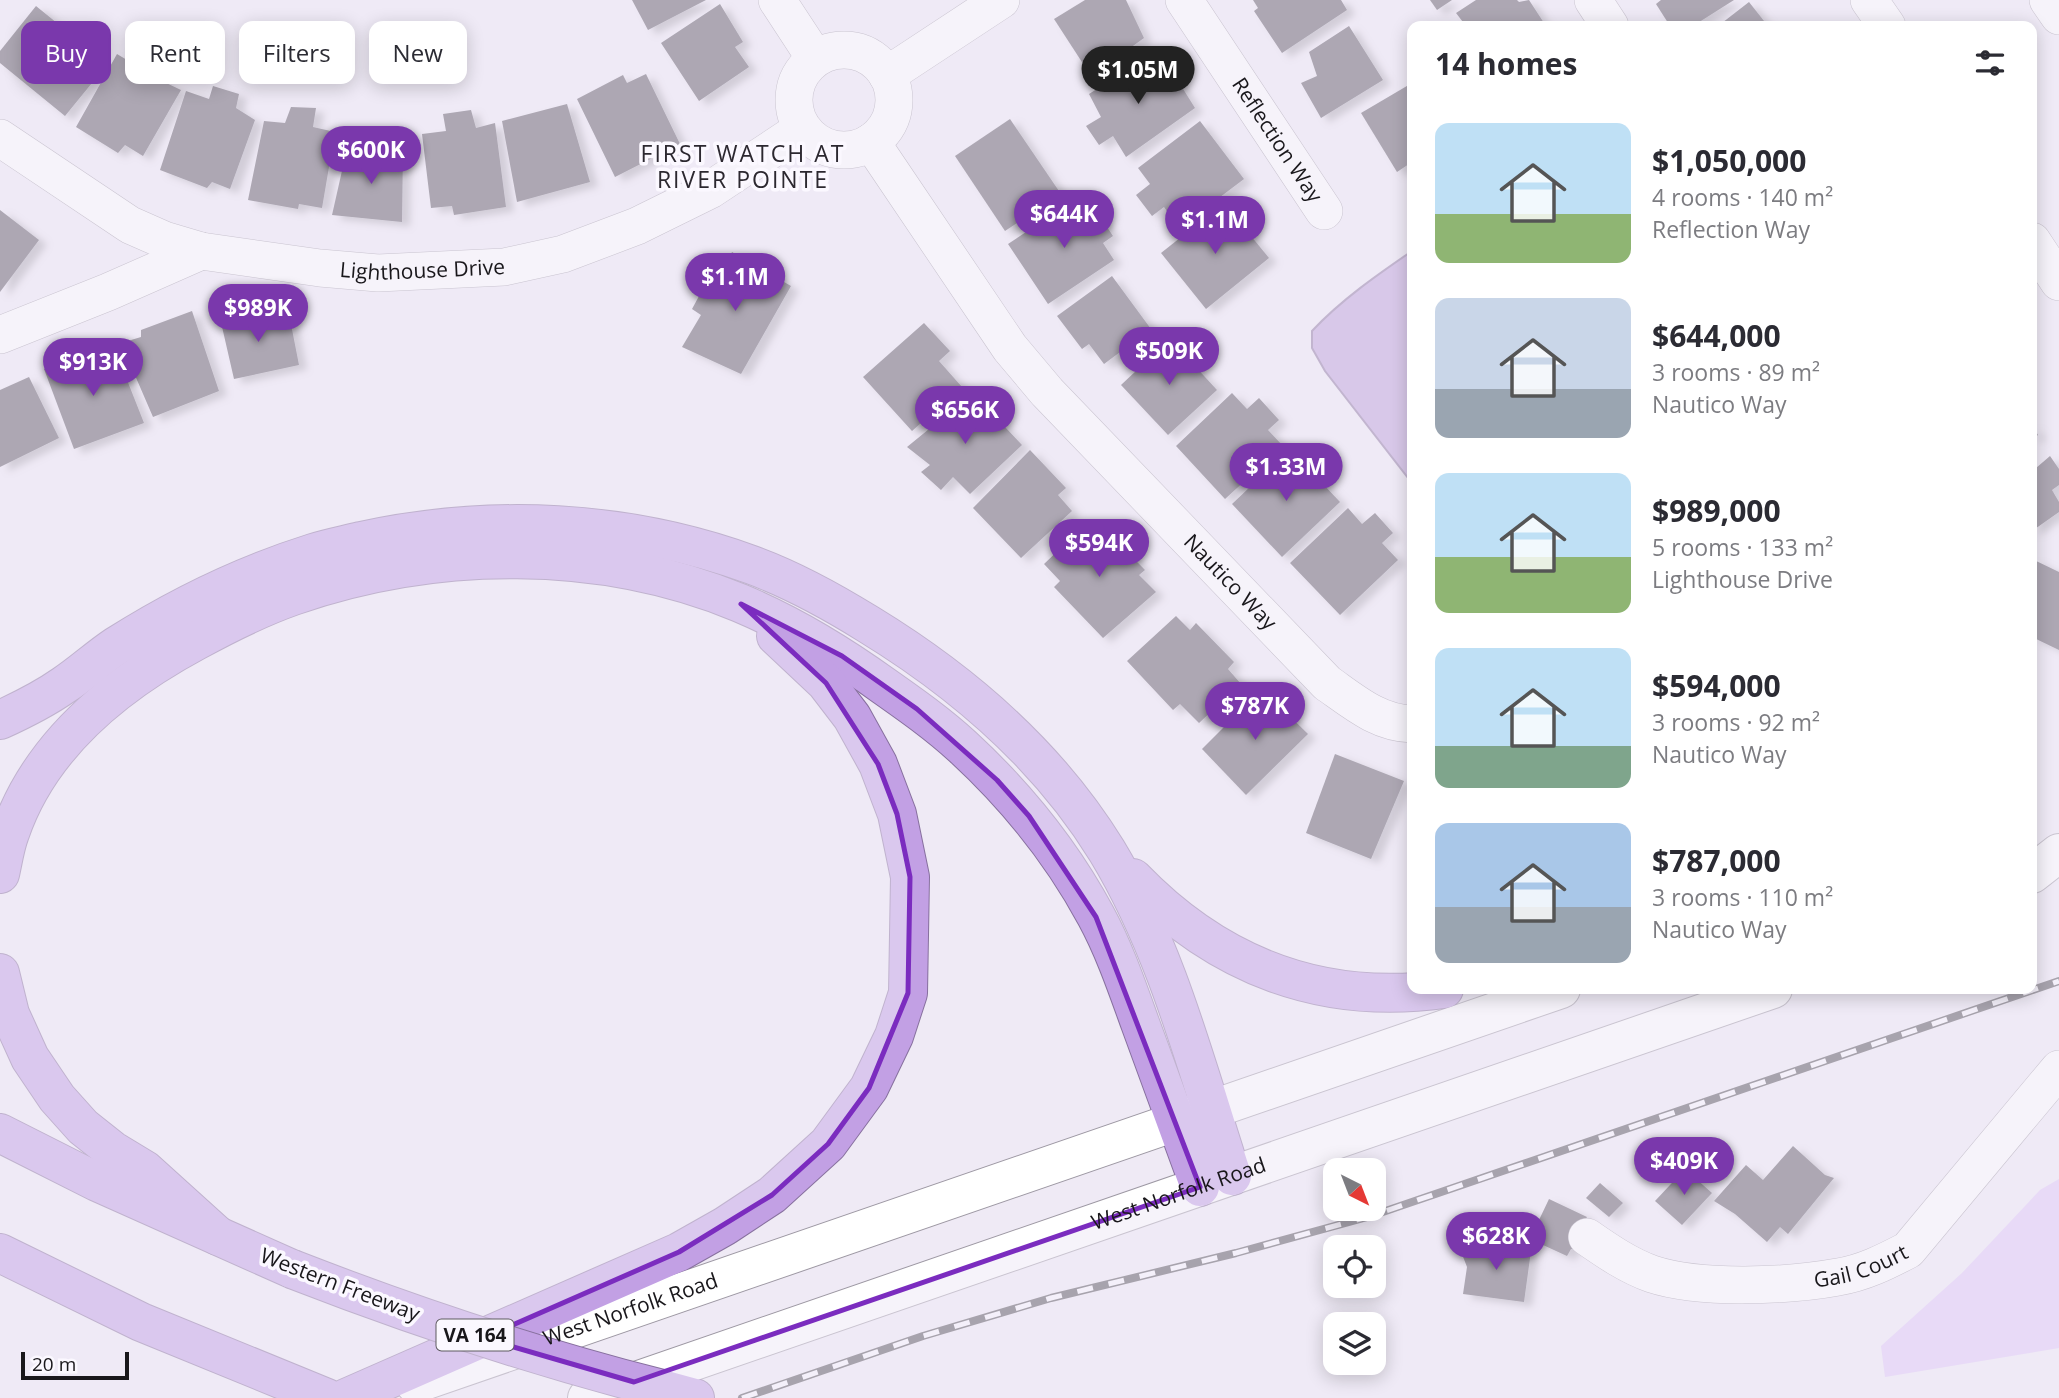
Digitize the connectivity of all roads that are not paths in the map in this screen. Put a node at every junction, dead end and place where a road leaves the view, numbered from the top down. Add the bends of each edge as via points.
1 (777, 0) edge
2 (1001, 0) edge
3 (1184, 0) edge
4 (1593, 0) edge
5 (1869, 0) edge
6 (2048, 0) edge
7 (2059, 16) edge
8 (1607, 21) edge
9 (1884, 21) edge
10 (815, 58) junction
11 (887, 75) junction
12 (802, 129) junction
13 (0, 138) edge
14 (871, 142) junction
15 (1324, 211) dead end
16 (2037, 249) edge
17 (201, 251) junction
18 (2059, 282) edge
19 (0, 335) edge
20 (741, 604) junction
21 (0, 720) edge
22 (1407, 724) edge
23 (2037, 850) edge
24 (1107, 851) junction
25 (2059, 852) edge
26 (2037, 870) edge
27 (0, 874) edge
28 (0, 973) edge
29 (1407, 993) edge
30 (1547, 994) edge
31 (1758, 994) edge
32 (2059, 1069) edge
33 (1193, 1116) junction
34 (0, 1133) edge
35 (1216, 1181) junction
36 (218, 1236) junction
37 (1587, 1237) dead end
38 (0, 1253) edge
39 (0, 1272) edge
40 (91, 1299) junction
41 (327, 1398) edge
42 (346, 1398) edge
43 (375, 1398) edge
44 (587, 1398) edge
45 (695, 1398) edge

1 - 10 street
2 - 11 street
3 - 15 street, Reflection Way
4 - 8 street
5 - 9 street
6 - 7 street
10 - 11 street via 841,49 855,51 868,55
10 - 12 street via 803,69 793,99
11 - 14 street via 894,104 883,132
12 - 14 street via 813,140 841,150
12 - 17 street, Lighthouse Drive via 710,190 637,226 563,254 504,267 378,273
13 - 17 street, Lighthouse Drive via 130,225
14 - 22 street, Nautico Way via 1010,348 1047,392 1327,683 1364,710
16 - 18 street
17 - 19 street
20 - 27 highway via 624,570 492,559 419,565 291,597 172,654 82,721 29,789
20 - 33 highway via 842,656 917,709 998,780 1029,816 1096,917 1130,996
20 - 42 highway via 826,683 878,764 897,814 910,877 908,993 869,1088 828,1144 772,1195 725,1226 678,1252
21 - 24 highway via 63,686 111,649 177,609 246,576 318,551 407,531 484,524 560,525 636,534 695,548 754,566 842,608 949,677 1004,724 1046,770
23 - 25 street
24 - 29 highway via 1159,905 1201,937 1247,963 1339,990
24 - 33 highway via 1148,930 1178,1012
25 - 26 street
28 - 36 highway via 10,1014 30,1058 57,1098 83,1127 145,1170
30 - 33 street, West Norfolk Road
31 - 35 street, West Norfolk Road
32 - 37 street, Gail Court via 1908,1250 1878,1266 1839,1277 1766,1284 1696,1282 1653,1274
33 - 35 highway
33 - 43 street, West Norfolk Road
34 - 36 highway, Western Freeway / VA 164
35 - 44 street, West Norfolk Road
36 - 45 highway, Western Freeway / VA 164, bridge via 292,1269 478,1336
38 - 40 highway
39 - 40 highway
40 - 41 highway

